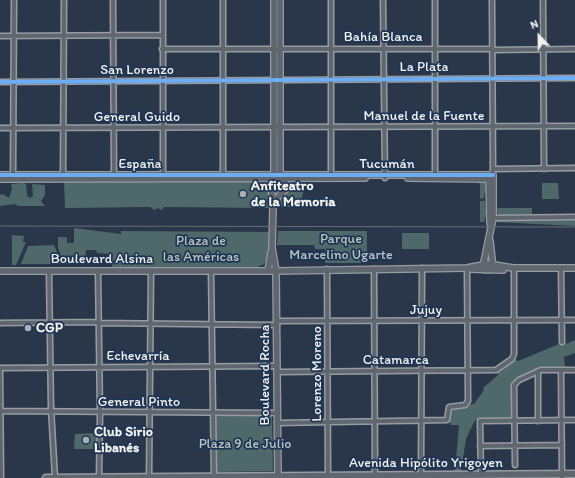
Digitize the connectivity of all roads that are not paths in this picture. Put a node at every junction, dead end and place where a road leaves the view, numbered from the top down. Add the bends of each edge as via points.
1 (14, 0) edge
2 (64, 0) edge
3 (113, 0) edge
4 (163, 0) edge
5 (223, 0) edge
6 (274, 0) edge
7 (280, 0) edge
8 (331, 0) edge
9 (383, 0) edge
10 (435, 0) edge
11 (492, 0) edge
12 (543, 0) edge
13 (163, 35) junction
14 (0, 36) edge
15 (13, 36) junction
16 (64, 36) junction
17 (113, 36) junction
18 (277, 48) junction
19 (331, 48) junction
20 (384, 48) junction
21 (436, 48) junction
22 (162, 49) junction
23 (223, 49) junction
24 (493, 49) junction
25 (543, 49) junction
26 (575, 49) edge
27 (383, 78) junction
28 (435, 78) junction
29 (493, 78) junction
30 (543, 78) junction
31 (575, 78) edge
32 (277, 79) junction
33 (331, 79) junction
34 (113, 80) junction
35 (162, 80) junction
36 (223, 80) junction
37 (64, 81) junction
38 (0, 82) edge
39 (13, 82) junction
40 (544, 126) junction
41 (575, 126) edge
42 (384, 127) junction
43 (436, 127) junction
44 (494, 127) junction
45 (0, 128) edge
46 (13, 128) junction
47 (63, 128) junction
48 (113, 128) junction
49 (162, 128) junction
50 (277, 128) junction
51 (331, 128) junction
52 (223, 129) junction
53 (544, 168) junction
54 (575, 168) edge
55 (0, 174) edge
56 (492, 174) junction
57 (385, 176) junction
58 (435, 176) junction
59 (13, 177) junction
60 (63, 177) junction
61 (114, 177) junction
62 (163, 177) junction
63 (223, 177) junction
64 (278, 177) junction
65 (331, 177) junction
66 (0, 179) edge
67 (273, 206) junction
68 (575, 217) edge
69 (491, 220) junction
70 (490, 234) junction
71 (272, 248) junction
72 (493, 267) junction
73 (422, 268) junction
74 (467, 268) junction
75 (485, 268) junction
76 (513, 268) junction
77 (561, 268) junction
78 (575, 268) edge
79 (327, 269) junction
80 (374, 269) junction
81 (0, 271) edge
82 (49, 271) junction
83 (98, 271) junction
84 (151, 271) junction
85 (211, 271) junction
86 (268, 271) junction
87 (276, 271) junction
88 (514, 320) junction
89 (561, 320) junction
90 (575, 320) edge
91 (328, 321) junction
92 (374, 321) junction
93 (422, 321) junction
94 (468, 321) junction
95 (50, 322) junction
96 (0, 323) edge
97 (98, 323) junction
98 (277, 323) junction
99 (150, 324) junction
100 (212, 324) junction
101 (562, 342) dead end
102 (99, 367) junction
103 (151, 367) junction
104 (213, 367) junction
105 (0, 368) edge
106 (51, 368) junction
107 (277, 369) junction
108 (561, 370) junction
109 (575, 370) edge
110 (0, 371) edge
111 (421, 371) junction
112 (468, 371) junction
113 (538, 371) junction
114 (328, 372) junction
115 (374, 372) junction
116 (0, 411) edge
117 (53, 412) junction
118 (100, 413) junction
119 (150, 413) junction
120 (213, 413) junction
121 (277, 413) junction
122 (561, 420) junction
123 (575, 420) edge
124 (421, 421) junction
125 (514, 421) junction
126 (538, 421) junction
127 (328, 422) junction
128 (374, 422) junction
129 (277, 423) junction
130 (562, 445) junction
131 (480, 446) junction
132 (515, 446) junction
133 (515, 465) dead end
134 (421, 474) junction
135 (481, 474) junction
136 (575, 474) edge
137 (375, 476) edge
138 (438, 476) edge
139 (531, 476) edge
140 (562, 476) edge
141 (149, 477) edge
142 (214, 477) edge
143 (278, 477) edge
144 (328, 477) edge
145 (1, 478) edge
146 (46, 478) edge
147 (55, 478) edge
148 (99, 478) edge

1 - 15 street
2 - 16 street
3 - 17 street
4 - 13 street
5 - 23 street
6 - 18 main road
7 - 18 main road
8 - 19 street
9 - 20 street
10 - 21 street
11 - 24 street
12 - 25 street
13 - 17 street
13 - 22 street
14 - 15 street
15 - 16 street
15 - 39 street
16 - 17 street
16 - 37 street
17 - 34 street
18 - 19 street, Bahía Blanca
18 - 23 street, Bahía Blanca
18 - 32 main road
19 - 20 street, Bahía Blanca
19 - 33 street
20 - 21 street, Bahía Blanca
20 - 27 street
21 - 24 street, Bahía Blanca
21 - 28 street
22 - 23 street, Bahía Blanca
22 - 35 street
23 - 36 street
24 - 25 street, Bahía Blanca
24 - 29 street
25 - 26 street, Bahía Blanca
25 - 30 street
27 - 28 street, La Plata
27 - 33 street, La Plata
27 - 42 street
28 - 29 street, La Plata
28 - 43 street
29 - 30 street, La Plata
29 - 44 street
30 - 31 street, La Plata
30 - 40 street
32 - 33 street, La Plata
32 - 36 street, San Lorenzo
32 - 50 main road
33 - 51 street
34 - 35 street, San Lorenzo
34 - 37 street, San Lorenzo
34 - 48 street
35 - 36 street, San Lorenzo
35 - 49 street
36 - 52 street
37 - 39 street, San Lorenzo
37 - 47 street
38 - 39 street, San Lorenzo
39 - 46 street
40 - 41 street, Manuel de la Fuente
40 - 44 street, Manuel de la Fuente
40 - 53 street
42 - 43 street, Manuel de la Fuente
42 - 51 street, Manuel de la Fuente
42 - 57 street
43 - 44 street, Manuel de la Fuente
43 - 58 street
44 - 56 street
45 - 46 street, General Guido
46 - 47 street, General Guido
46 - 59 street
47 - 48 street, General Guido
47 - 60 street
48 - 49 street, General Guido
48 - 61 street
49 - 52 street, General Guido
49 - 62 street
50 - 51 street, Manuel de la Fuente
50 - 52 street, General Guido
50 - 64 main road
51 - 65 street
52 - 63 street
53 - 54 street, Tucumán
53 - 56 street, Tucumán
55 - 59 main road, España
56 - 58 main road, Tucumán
56 - 69 main road
57 - 58 main road, Tucumán
57 - 65 main road, Tucumán
59 - 60 main road, España
59 - 66 main road, España
60 - 61 main road, España
61 - 62 main road, España
62 - 63 main road, España
63 - 64 main road, España
64 - 65 main road, Tucumán
64 - 67 main road
64 - 67 main road via 285,190
67 - 71 main road
68 - 69 street
69 - 70 main road
70 - 72 main road
70 - 75 main road
71 - 86 main road
71 - 87 main road, Boulevard Rocha
72 - 75 main road, Boulevard Alsina
72 - 76 main road, Boulevard Alsina
73 - 74 main road, Boulevard Alsina
73 - 80 main road, Boulevard Alsina
73 - 93 street
74 - 75 main road, Boulevard Alsina
74 - 94 street
76 - 77 main road, Boulevard Alsina
76 - 88 street
77 - 78 main road, Boulevard Alsina
77 - 89 street
79 - 80 main road, Boulevard Alsina
79 - 87 main road, Boulevard Alsina
79 - 91 street, Lorenzo Moreno
80 - 92 street
81 - 82 main road, Boulevard Alsina
82 - 83 main road, Boulevard Alsina
82 - 95 street
83 - 84 main road, Boulevard Alsina
83 - 97 street
84 - 85 main road, Boulevard Alsina
84 - 99 street
85 - 86 main road, Boulevard Alsina
85 - 100 street
86 - 87 main road, Boulevard Alsina
87 - 98 main road, Boulevard Rocha
88 - 89 street, Jujuy
88 - 94 street, Jujuy
88 - 112 street, Catamarca via 512,359 495,371
89 - 90 street, Jujuy
89 - 101 street
91 - 92 street, Jujuy
91 - 98 street, Jujuy
91 - 114 street, Lorenzo Moreno
92 - 93 street, Jujuy
92 - 115 street
93 - 94 street, Jujuy
93 - 111 street
94 - 112 street
95 - 96 street, Jujuy
95 - 97 street, Jujuy
95 - 106 street
97 - 99 street, Jujuy
97 - 102 street
98 - 100 street, Jujuy
98 - 107 main road, Boulevard Rocha
99 - 100 street, Jujuy
99 - 103 street
100 - 104 street
102 - 103 street, Echevarría
102 - 106 street, Echevarría
102 - 118 street
103 - 104 street, Echevarría
103 - 119 street
104 - 107 street, Echevarría
104 - 120 street
105 - 106 street, Echevarría
106 - 117 street
107 - 114 street, Catamarca
107 - 121 main road, Boulevard Rocha
108 - 109 street
108 - 113 street
108 - 122 street
110 - 116 street
111 - 112 street, Catamarca
111 - 115 street, Catamarca
111 - 124 street
112 - 124 street via 466,404 450,407 447,420
113 - 125 street via 514,385
113 - 126 street
114 - 115 street, Catamarca
114 - 127 street, Lorenzo Moreno
115 - 128 street
116 - 117 street, General Pinto
116 - 145 street
117 - 118 street, General Pinto
117 - 147 street
118 - 119 street, General Pinto
118 - 148 street
119 - 120 street, General Pinto
119 - 141 street
120 - 121 street, General Pinto
120 - 142 street
121 - 129 main road, Boulevard Rocha
122 - 123 street
122 - 126 street
122 - 130 street
124 - 128 street
124 - 134 street
125 - 126 street
125 - 131 street via 480,421
125 - 132 street
127 - 128 street
127 - 129 street
127 - 144 street, Lorenzo Moreno
128 - 137 street
129 - 143 main road, Boulevard Rocha
130 - 132 street
130 - 140 street
131 - 132 street
131 - 135 street
132 - 133 street
134 - 137 main road, Avenida Hipólito Yrigoyen
134 - 138 main road, Avenida Hipólito Yrigoyen
135 - 138 main road, Avenida Hipólito Yrigoyen
135 - 139 main road, Avenida Hipólito Yrigoyen
136 - 140 main road, Avenida Hipólito Yrigoyen
137 - 144 main road, Avenida Hipólito Yrigoyen
139 - 140 main road, Avenida Hipólito Yrigoyen
141 - 142 main road, Avenida Hipólito Yrigoyen
141 - 148 main road, Avenida Hipólito Yrigoyen
142 - 143 main road, Avenida Hipólito Yrigoyen
143 - 144 main road, Avenida Hipólito Yrigoyen
146 - 147 main road, Avenida Hipólito Yrigoyen
147 - 148 main road, Avenida Hipólito Yrigoyen

